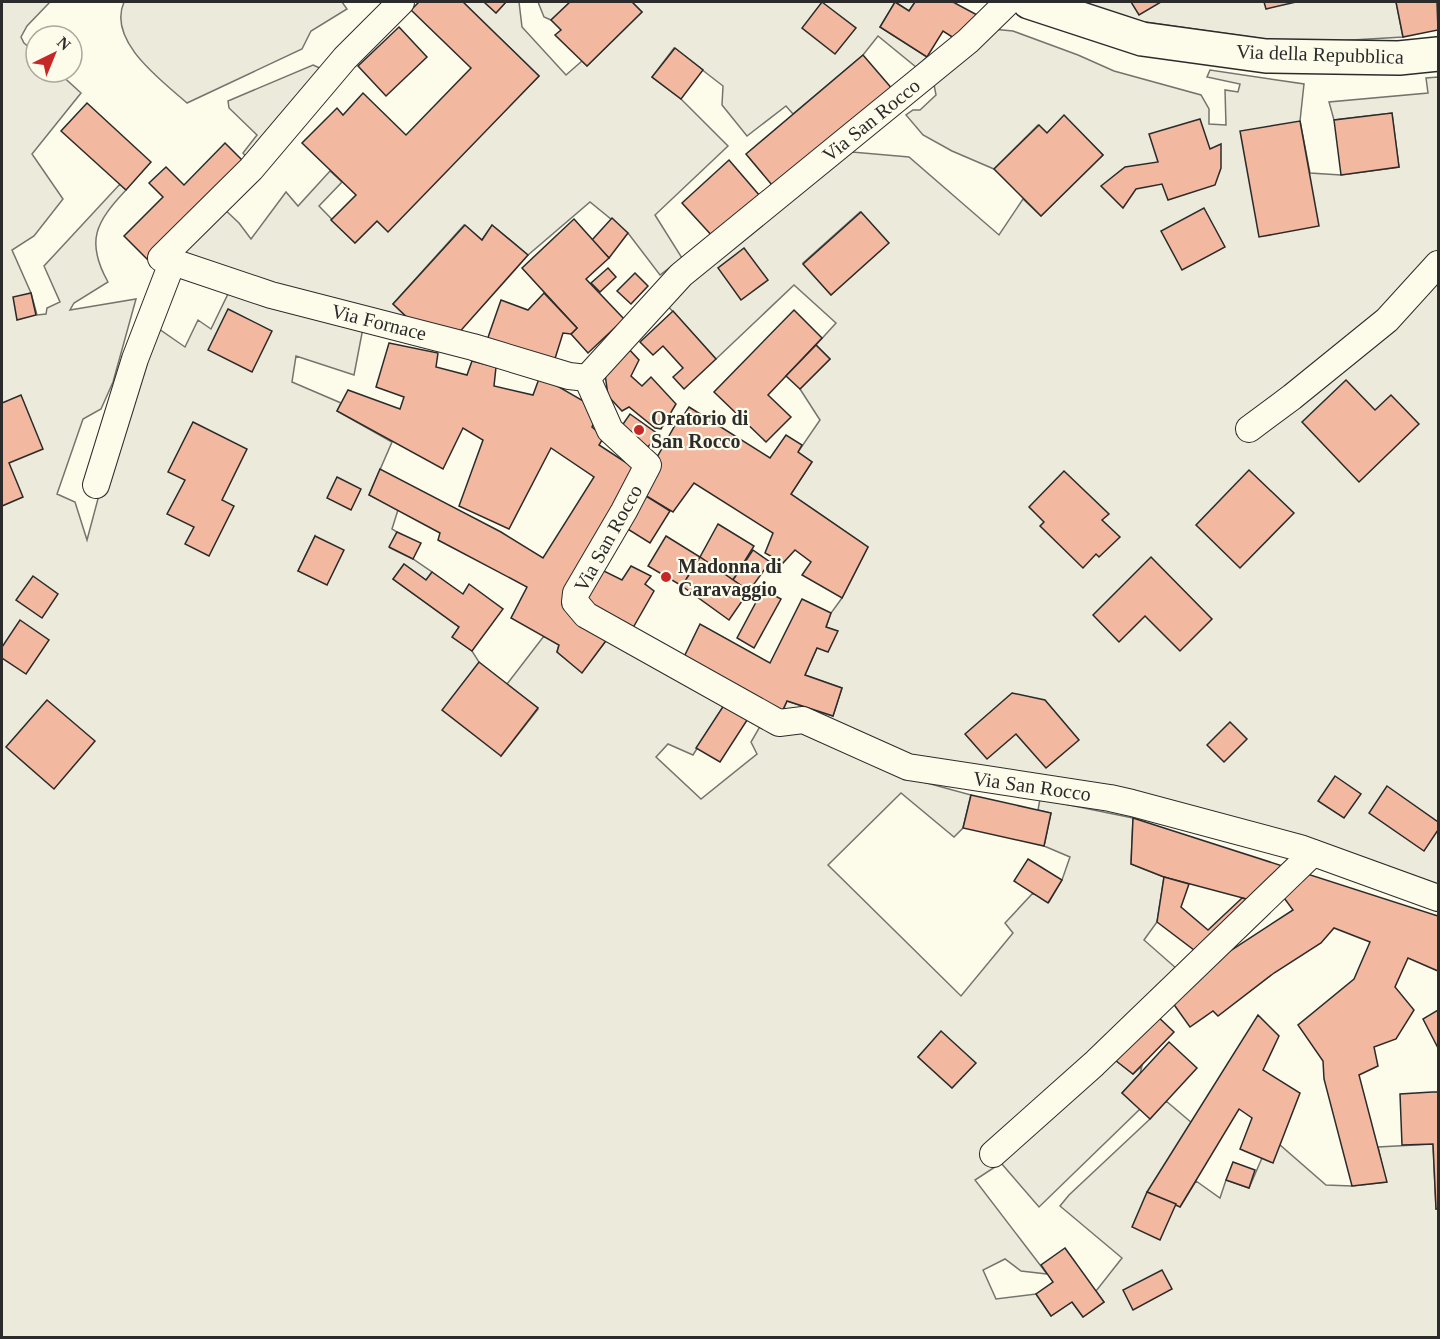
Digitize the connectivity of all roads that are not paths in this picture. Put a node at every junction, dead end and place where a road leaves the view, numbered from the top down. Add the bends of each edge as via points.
1 (401, 2) edge
2 (1008, 2) edge
3 (1029, 2) edge
4 (1438, 54) edge
5 (172, 263) junction
6 (1438, 264) edge
7 (587, 378) junction
8 (1249, 429) dead end
9 (96, 485) dead end
10 (1313, 853) junction
11 (1438, 898) edge
12 (993, 1154) dead end

1 - 5 street via 345,58 250,169 161,258
2 - 7 street, Via San Rocco via 968,41 681,275
3 - 4 main road, Via della Repubblica via 1142,39 1266,56 1399,58
5 - 7 street, Via Fornace via 271,296
5 - 9 street via 135,359
6 - 8 street via 1387,321
7 - 10 street, Via San Rocco via 610,429 648,465 576,593 574,602 586,615 779,723 803,720 908,767 1110,798
10 - 11 street, Via San Rocco
10 - 12 street via 1094,1065

